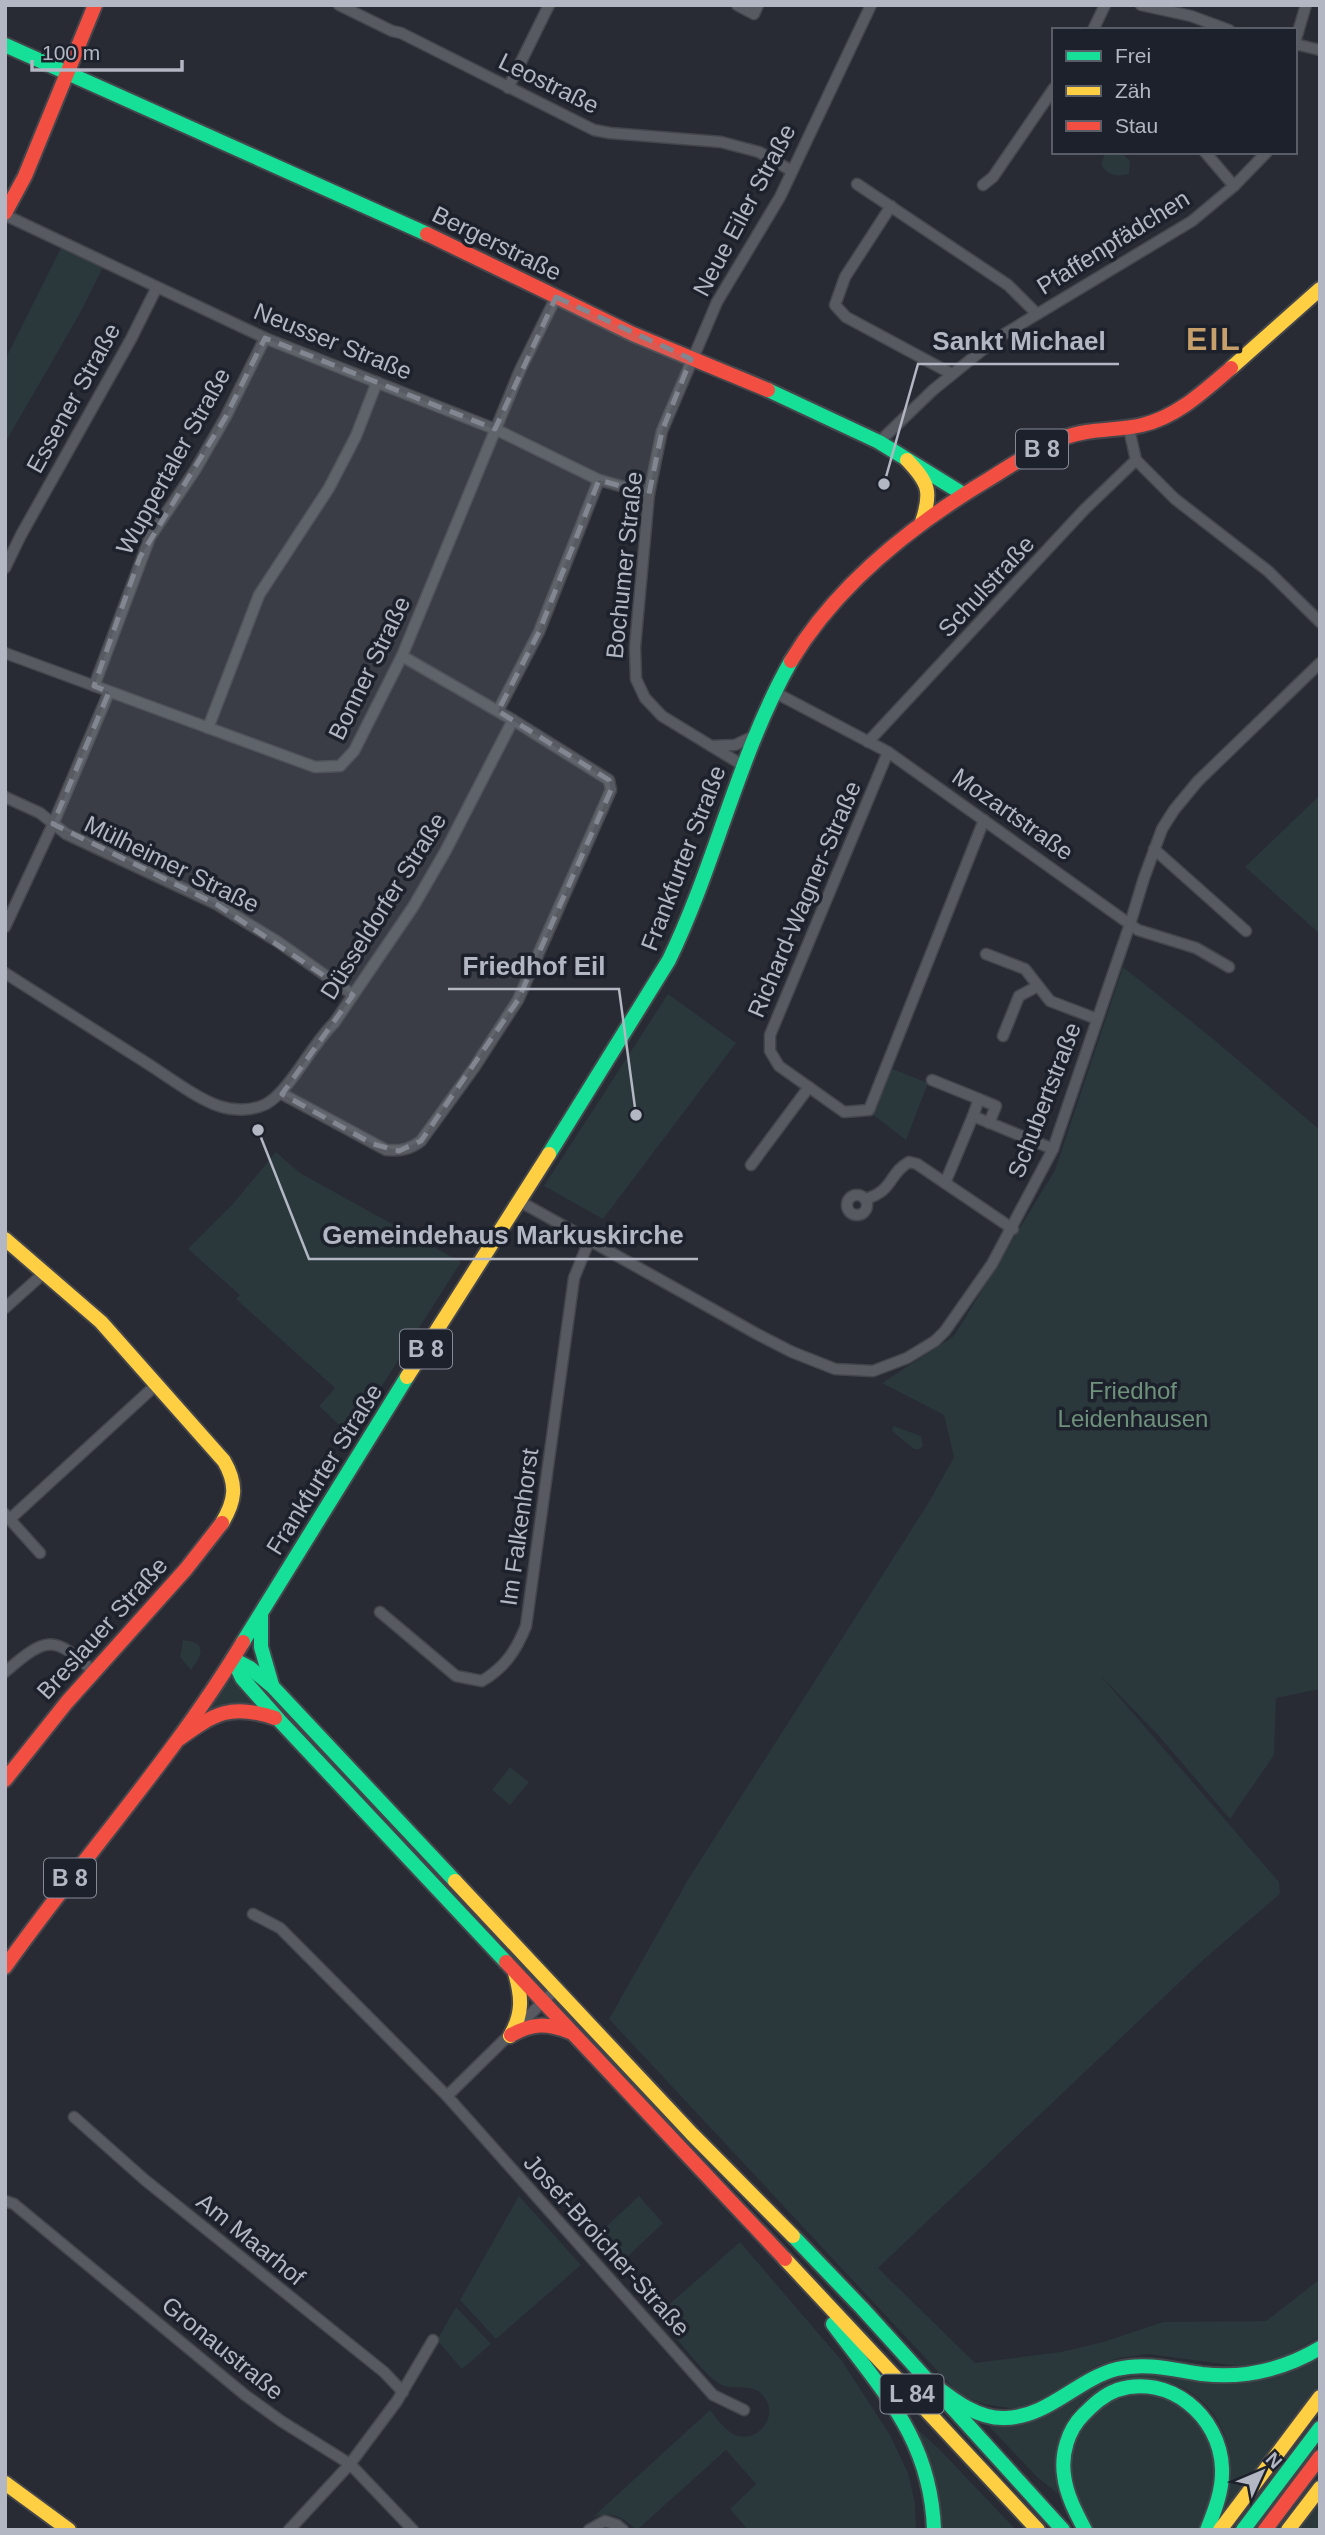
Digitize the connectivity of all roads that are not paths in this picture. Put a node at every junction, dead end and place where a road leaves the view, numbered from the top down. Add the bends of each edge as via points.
1 (95, 5) edge
2 (339, 5) edge
3 (549, 5) edge
4 (737, 5) edge
5 (871, 5) edge
6 (1105, 5) edge
7 (1141, 5) edge
8 (1306, 5) edge
9 (756, 10) edge
10 (1094, 28) edge
11 (1224, 28) edge
12 (1297, 36) edge
13 (1297, 44) edge
14 (5, 45) edge
15 (1320, 50) edge
16 (66, 71) junction
17 (508, 88) junction
18 (1052, 91) edge
19 (1207, 154) edge
20 (1265, 154) edge
21 (792, 171) junction
22 (857, 184) dead end
23 (983, 185) dead end
24 (1234, 186) junction
25 (891, 206) junction
26 (5, 214) edge
27 (157, 286) junction
28 (1320, 289) edge
29 (556, 297) junction
30 (1037, 314) junction
31 (265, 338) junction
32 (691, 359) junction
33 (951, 374) junction
34 (377, 382) junction
35 (495, 429) junction
36 (1129, 429) junction
37 (879, 442) junction
38 (907, 460) junction
39 (1136, 460) junction
40 (599, 480) junction
41 (649, 494) junction
42 (963, 494) junction
43 (922, 522) junction
44 (5, 568) edge
45 (1320, 622) edge
46 (5, 653) edge
47 (402, 656) junction
48 (1320, 663) edge
49 (94, 686) junction
50 (109, 692) junction
51 (774, 692) junction
52 (498, 711) junction
53 (513, 720) junction
54 (208, 728) junction
55 (757, 735) junction
56 (868, 742) junction
57 (709, 746) junction
58 (888, 752) junction
59 (744, 766) junction
60 (5, 797) edge
61 (984, 820) junction
62 (53, 824) junction
63 (1154, 849) junction
64 (1130, 924) junction
65 (5, 927) edge
66 (1246, 931) dead end
67 (986, 954) dead end
68 (1229, 967) dead end
69 (5, 973) edge
70 (1038, 986) junction
71 (353, 995) junction
72 (1097, 1019) junction
73 (1003, 1037) dead end
74 (932, 1080) dead end
75 (808, 1087) junction
76 (282, 1094) junction
77 (979, 1099) junction
78 (973, 1116) junction
79 (989, 1123) junction
80 (1053, 1149) junction
81 (751, 1165) dead end
82 (945, 1183) junction
83 (865, 1199) dead end
84 (519, 1201) junction
85 (1013, 1229) junction
86 (5, 1239) edge
87 (589, 1241) junction
88 (44, 1273) junction
89 (5, 1308) edge
90 (157, 1384) junction
91 (8, 1516) edge
92 (40, 1553) dead end
93 (380, 1612) dead end
94 (261, 1615) junction
95 (233, 1659) junction
96 (93, 1671) junction
97 (5, 1672) edge
98 (272, 1686) junction
99 (279, 1720) junction
100 (174, 1743) junction
101 (5, 1780) edge
102 (253, 1914) dead end
103 (5, 1967) edge
104 (514, 1968) junction
105 (556, 1989) junction
106 (544, 2001) junction
107 (575, 2034) junction
108 (510, 2036) junction
109 (447, 2096) junction
110 (74, 2117) dead end
111 (5, 2201) edge
112 (785, 2259) junction
113 (433, 2340) dead end
114 (1320, 2348) edge
115 (934, 2385) junction
116 (403, 2392) junction
117 (1320, 2398) edge
118 (744, 2410) dead end
119 (1320, 2428) edge
120 (1320, 2457) edge
121 (350, 2464) junction
122 (1320, 2488) edge
123 (8, 2490) edge
124 (69, 2530) edge
125 (289, 2530) edge
126 (413, 2530) edge
127 (589, 2530) edge
128 (623, 2530) edge
129 (934, 2530) edge
130 (1038, 2530) edge
131 (1063, 2530) edge
132 (1084, 2530) edge
133 (1207, 2530) edge
134 (1220, 2530) edge
135 (1243, 2530) edge
136 (1265, 2530) edge
137 (1288, 2530) edge

1 - 16 main road
2 - 17 street, Leostraße
3 - 17 street
4 - 9 street
5 - 21 street, Neue Eiler Straße
6 - 10 street
7 - 11 street
8 - 12 street
13 - 15 street
14 - 16 main road, Bergerstraße
16 - 26 main road
16 - 29 main road, Bergerstraße via 375,209
17 - 21 street, Leostraße via 594,130 721,142 759,152
18 - 23 street
19 - 24 street
20 - 24 street, Pfaffenpfädchen
21 - 32 street, Neue Eiler Straße via 722,293
22 - 25 street
24 - 30 street, Pfaffenpfädchen via 1192,221
25 - 30 street via 1007,285
25 - 33 street via 845,277 835,305 846,317
26 - 27 street, Neusser Straße
27 - 31 street, Neusser Straße
27 - 44 street, Essener Straße
28 - 36 main road, Frankfurter Straße / B 8 via 1187,404 1157,421
29 - 32 main road, Bergerstraße
29 - 35 street, Bonner Straße
30 - 33 street, Pfaffenpfädchen
31 - 34 street, Neusser Straße
31 - 49 street, Wuppertaler Straße via 195,470 150,537
32 - 37 main road, Bergerstraße via 802,404
32 - 41 street, Bochumer Straße via 662,431
33 - 37 street, Pfaffenpfädchen
34 - 35 street, Neusser Straße
34 - 54 street via 329,488 260,595
35 - 40 street, Neusser Straße
35 - 47 street, Bonner Straße
36 - 39 street
36 - 42 main road, Frankfurter Straße / B 8 via 1093,430 1063,438
37 - 38 main road, Bergerstraße
38 - 42 main road, Bergerstraße
38 - 43 main road via 928,487 930,499
39 - 45 street via 1175,499 1268,571
39 - 56 street, Schulstraße
40 - 41 street, Neusser Straße
40 - 52 street via 538,632
41 - 57 street, Bochumer Straße via 636,679 645,698 662,716
42 - 43 main road, Frankfurter Straße / B 8
43 - 51 main road, Frankfurter Straße / B 8 via 817,622
46 - 49 street, Bonner Straße
47 - 52 street
47 - 54 street, Bonner Straße via 354,751 340,766 315,767
48 - 63 street, Schubertstraße via 1198,781 1171,814
49 - 50 street, Bonner Straße
50 - 54 street, Bonner Straße
50 - 62 street
51 - 55 main road, Frankfurter Straße / B 8
51 - 56 street, Mozartstraße
52 - 53 street
53 - 71 street, Düsseldorfer Straße via 445,852
53 - 76 street via 609,780 611,790 518,1000 474,1068 421,1141 410,1149 386,1150
55 - 57 street via 735,744
55 - 59 main road, Frankfurter Straße / B 8
56 - 58 street, Mozartstraße
57 - 59 street, Bochumer Straße
58 - 61 street, Mozartstraße
58 - 75 street, Richard-Wagner-Straße via 770,1035 774,1060
59 - 84 main road, Frankfurter Straße / B 8 via 674,953
60 - 62 street, Mülheimer Straße
61 - 64 street, Mozartstraße
61 - 75 street, Richard-Wagner-Straße via 869,1110 844,1112
62 - 65 street
62 - 71 street, Mülheimer Straße via 216,904
63 - 64 street, Schubertstraße
63 - 66 street
64 - 68 street, Mozartstraße via 1196,948
64 - 72 street, Schubertstraße
67 - 70 street via 1025,969
69 - 76 street via 219,1106 243,1110
70 - 72 street via 1049,1001
70 - 73 street via 1019,996
71 - 76 street, Düsseldorfer Straße
72 - 80 street, Schubertstraße
74 - 77 street
75 - 81 street
77 - 78 street
77 - 79 street via 996,1106
78 - 79 street
78 - 82 street
79 - 80 street
80 - 85 street, Schubertstraße
82 - 83 street via 909,1162 881,1195
82 - 85 street
84 - 87 street, Schubertstraße
84 - 94 main road, Frankfurter Straße / B 8
85 - 87 street, Schubertstraße via 975,1290 935,1341 873,1371 835,1369 792,1352
86 - 88 main road
87 - 93 street, Im Falkenhorst via 574,1278 526,1626 516,1651 499,1671 482,1681 456,1676
88 - 89 street
88 - 90 main road via 101,1322
90 - 91 street
90 - 96 main road, Breslauer Straße via 224,1461 235,1494 209,1540
91 - 92 street
94 - 95 main road, Frankfurter Straße / B 8
94 - 98 main road via 261,1647
95 - 98 main road, L 84
95 - 99 main road, L 84 via 242,1678
95 - 100 main road, Frankfurter Straße / B 8
96 - 97 street via 70,1649 47,1644 29,1651
96 - 101 main road, Breslauer Straße
98 - 105 main road, L 84
99 - 100 main road via 234,1708 208,1718
99 - 104 main road, L 84
100 - 103 main road, Frankfurter Straße / B 8
102 - 109 street, Josef-Broicher-Straße via 280,1928
104 - 106 main road, L 84
104 - 108 main road via 522,2009
105 - 106 street
105 - 115 main road, L 84
106 - 107 main road, L 84
106 - 108 street
107 - 108 main road via 540,2023
107 - 112 main road, L 84
108 - 109 street
109 - 118 street, Josef-Broicher-Straße via 713,2395
110 - 116 street, Am Maarhof
111 - 121 street, Gronaustraße via 263,2408
112 - 129 main road via 908,2428 929,2481
112 - 130 main road, L 84
113 - 116 street
114 - 115 main road via 1285,2366 1247,2375 1146,2366 1112,2370 1039,2411 1016,2418 978,2414
115 - 131 main road, L 84
116 - 121 street
117 - 134 main road
119 - 135 main road
120 - 136 main road
121 - 125 street
121 - 126 street, Gronaustraße
122 - 137 main road
123 - 124 main road
127 - 128 street via 605,2521
132 - 133 main road via 1065,2480 1069,2437 1097,2400 1125,2388 1146,2386 1185,2398 1215,2436 1222,2457 1222,2482

